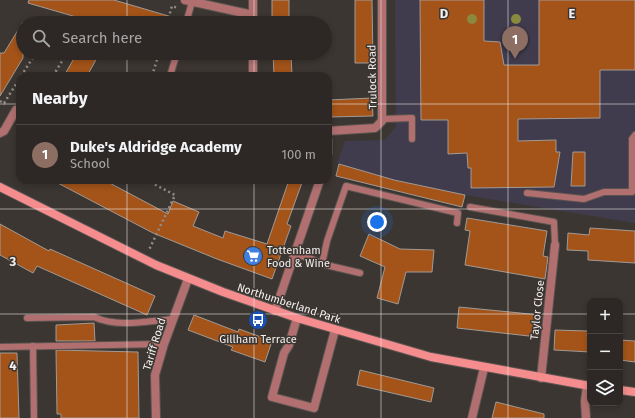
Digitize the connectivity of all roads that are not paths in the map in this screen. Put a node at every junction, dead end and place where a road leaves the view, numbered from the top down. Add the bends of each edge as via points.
1 (253, 0) edge
2 (382, 0) edge
3 (188, 1) edge
4 (188, 16) edge
5 (242, 16) edge
6 (253, 16) edge
7 (175, 60) edge
8 (253, 60) edge
9 (171, 72) edge
10 (253, 72) edge
11 (16, 110) dead end
12 (383, 119) junction
13 (332, 131) edge
14 (0, 133) edge
15 (635, 135) edge
16 (412, 139) dead end
17 (319, 184) edge
18 (0, 187) edge
19 (527, 193) dead end
20 (470, 206) dead end
21 (457, 223) dead end
22 (556, 245) joint
23 (295, 254) junction
24 (322, 264) junction
25 (360, 273) dead end
26 (188, 279) junction
27 (275, 311) junction
28 (27, 318) dead end
29 (297, 318) junction
30 (173, 319) junction
31 (335, 330) junction
32 (164, 344) junction
33 (33, 346) junction
34 (0, 347) edge
35 (484, 368) junction
36 (541, 378) junction
37 (587, 386) edge
38 (623, 390) edge
39 (635, 392) edge
40 (587, 406) edge
41 (34, 418) edge
42 (156, 418) edge
43 (472, 418) edge
44 (586, 418) edge

1 - 6 street
2 - 12 street, Trulock Road
3 - 4 lane
3 - 5 street
7 - 9 lane
8 - 10 street
11 - 14 street via 4,131
12 - 13 street, Trulock Road via 375,128
12 - 16 lane via 412,118
15 - 19 lane via 632,139 632,192 604,192 584,199
17 - 23 street
18 - 26 street, Northumberland Park
20 - 22 lane via 554,222
21 - 24 lane via 458,213 346,186
22 - 36 street, Taylor Close
23 - 24 lane
23 - 27 street
24 - 25 lane
26 - 27 street, Northumberland Park
26 - 30 street, Tariff Road
27 - 29 street, Northumberland Park
28 - 30 lane via 94,317 103,321 122,323
29 - 31 street, Northumberland Park
29 - 31 street via 272,398 314,408
30 - 32 street, Tariff Road
31 - 35 street, Northumberland Park via 431,357
32 - 33 lane
32 - 42 street, Tariff Road via 155,375
33 - 34 lane
33 - 41 lane
35 - 36 street, Northumberland Park
35 - 43 street
36 - 37 street, Northumberland Park
38 - 39 street
40 - 44 street

